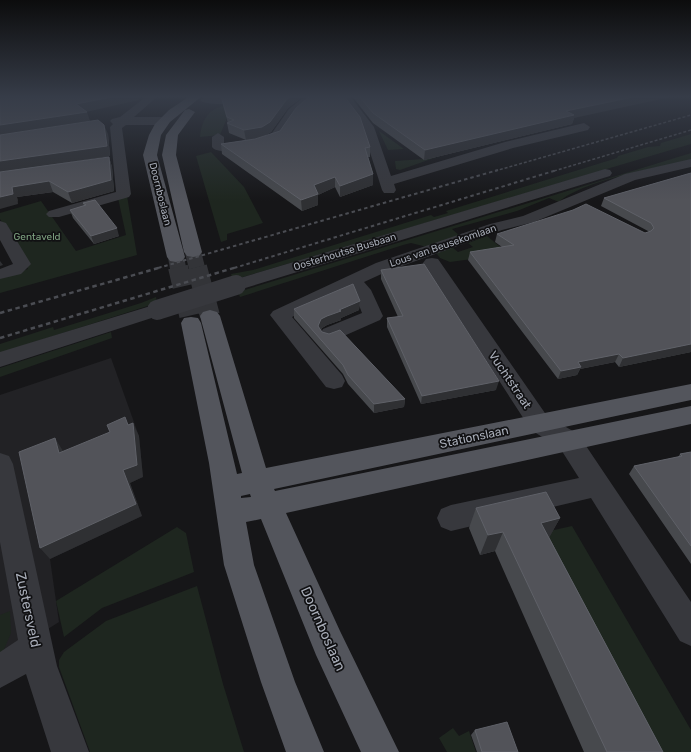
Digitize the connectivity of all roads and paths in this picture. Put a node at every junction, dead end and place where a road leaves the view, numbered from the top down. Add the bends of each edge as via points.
1 (116, 131) edge
2 (157, 131) edge
3 (174, 131) edge
4 (279, 131) edge
5 (369, 131) edge
6 (567, 131) edge
7 (218, 137) dead end
8 (691, 148) edge
9 (120, 160) junction
10 (104, 163) edge
11 (691, 163) edge
12 (574, 200) junction
13 (590, 208) edge
14 (54, 214) dead end
15 (0, 226) edge
16 (193, 252) tunnel mouth
17 (176, 257) tunnel mouth
18 (432, 263) dead end
19 (0, 274) edge
20 (352, 281) junction
21 (330, 334) edge
22 (0, 360) edge
23 (334, 381) dead end
24 (691, 392) edge
25 (691, 415) edge
26 (539, 424) junction
27 (569, 441) junction
28 (0, 464) edge
29 (597, 485) junction
30 (263, 493) junction
31 (229, 500) junction
32 (451, 518) dead end
33 (691, 630) edge
34 (36, 648) junction
35 (0, 671) edge
36 (70, 752) edge
37 (305, 752) edge
38 (380, 752) edge

1 - 9 street
2 - 17 main road, Doornboslaan via 150,155
3 - 16 main road, Doornboslaan via 169,149 170,165
4 - 7 street via 268,141 244,146 218,148
5 - 6 street via 388,186 442,165
8 - 22 street, Oosterhoutse Busbaan, bridge via 236,285
9 - 10 street
9 - 14 street via 124,194
11 - 12 street, Lous van Beusekomlaan via 630,177
12 - 13 street
12 - 20 street, Lous van Beusekomlaan via 528,219 496,227 410,257
15 - 19 street via 22,264 14,271
18 - 26 street, Vuchtstraat
20 - 21 street via 362,290 373,316
20 - 23 street, Lous van Beusekomlaan via 280,315
24 - 26 main road, Stationslaan
25 - 27 main road, Stationslaan
26 - 27 street, Vuchtstraat
26 - 30 main road, Stationslaan
27 - 29 street, Vuchtstraat
27 - 30 main road, Stationslaan
28 - 34 street, Zustersveld
29 - 32 street
29 - 33 street, Vuchtstraat
30 - 31 main road
30 - 31 main road, Doornboslaan via 200,320
30 - 38 main road, Doornboslaan via 328,643
31 - 37 main road, Doornboslaan via 239,565 278,682
34 - 35 street
34 - 36 street, Zustersveld

